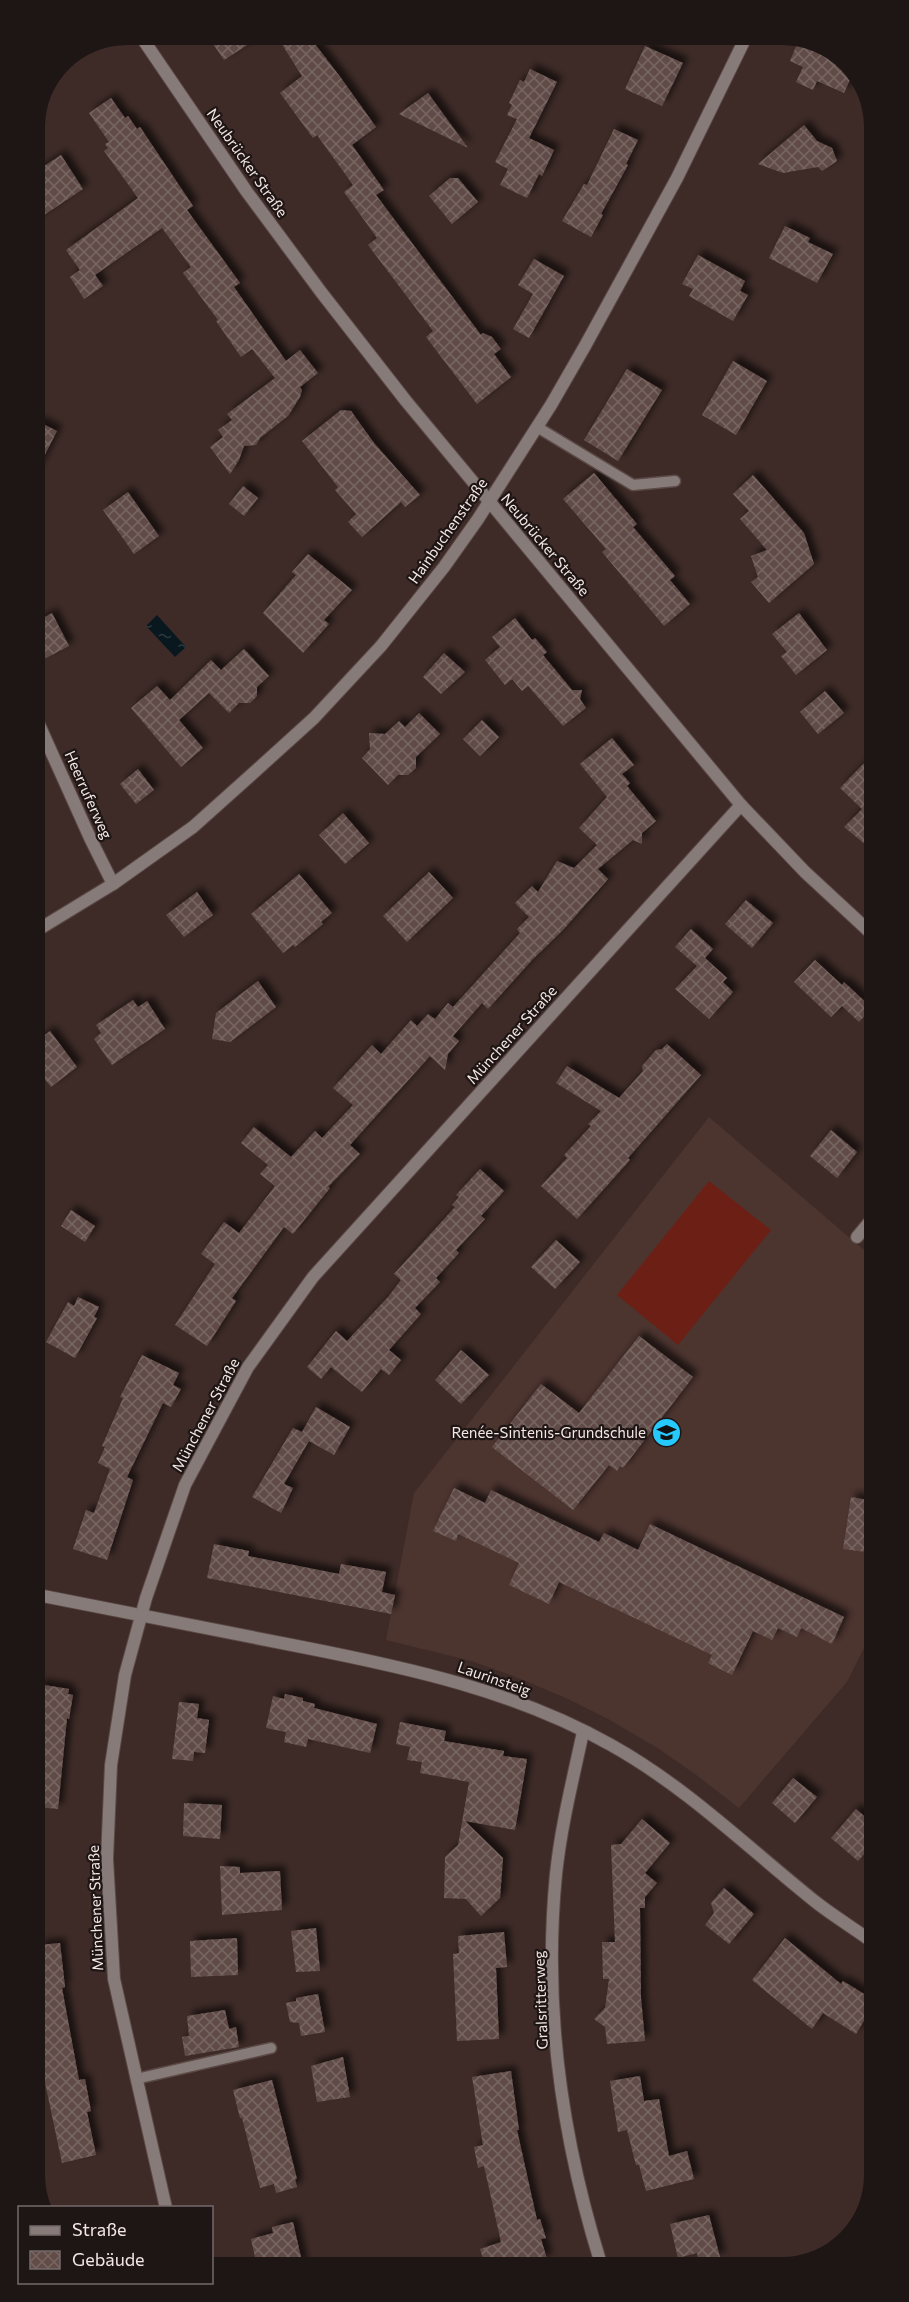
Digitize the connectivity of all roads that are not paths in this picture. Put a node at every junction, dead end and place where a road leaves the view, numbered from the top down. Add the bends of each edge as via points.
1 (147, 45) edge
2 (742, 45) edge
3 (537, 427) junction
4 (675, 481) dead end
5 (490, 501) junction
6 (45, 738) edge
7 (741, 805) junction
8 (113, 884) junction
9 (45, 926) edge
10 (864, 927) edge
11 (864, 1229) edge
12 (857, 1237) dead end
13 (45, 1596) edge
14 (141, 1614) junction
15 (583, 1732) junction
16 (864, 1936) edge
17 (271, 2048) dead end
18 (136, 2079) junction
19 (166, 2206) edge
20 (599, 2257) edge

1 - 5 street, Neubrücker Straße via 314,283
2 - 3 street, Hainbuchenstraße via 677,178
3 - 4 lane via 633,485
3 - 5 street, Hainbuchenstraße
5 - 7 street, Neubrücker Straße
5 - 8 street, Hainbuchenstraße via 395,628 314,718 193,827
6 - 8 street, Heerruferweg
7 - 10 street, Neubrücker Straße
7 - 14 street, Münchener Straße via 304,1287 248,1367 185,1485
8 - 9 street, Hainbuchenstraße
11 - 12 street
13 - 14 street, Laurinsteig
14 - 15 street, Laurinsteig via 429,1674 495,1693
14 - 18 street, Münchener Straße via 125,1675 111,1766 107,1859 114,1979
15 - 16 street, Laurinsteig via 641,1763 694,1799 818,1904
15 - 20 street, Gralsritterweg via 559,1854 553,1974 566,2127
17 - 18 lane
18 - 19 street, Münchener Straße

